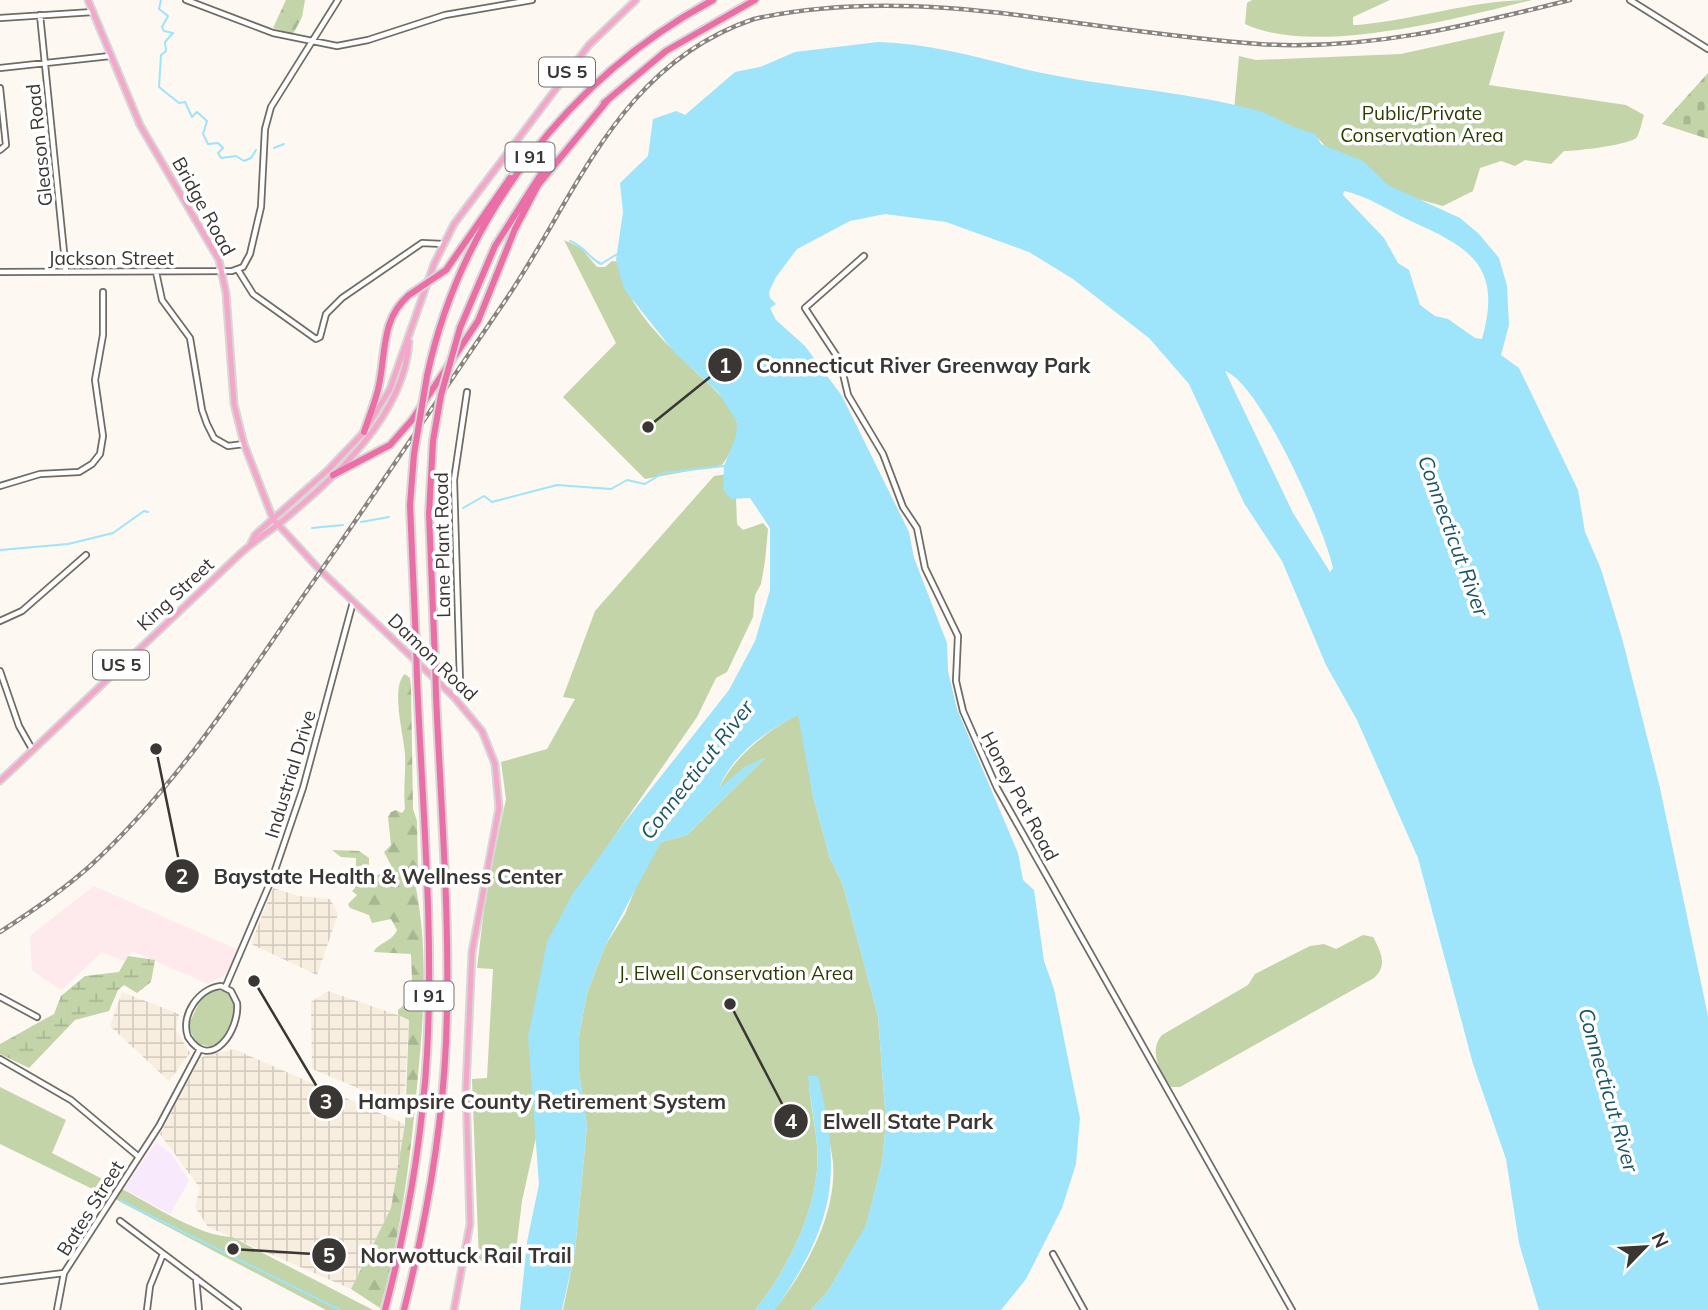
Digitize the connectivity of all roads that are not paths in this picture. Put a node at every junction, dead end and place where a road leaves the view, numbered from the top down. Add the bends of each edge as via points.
1 (88, 0) edge
2 (186, 0) edge
3 (338, 0) edge
4 (532, 0) edge
5 (636, 0) edge
6 (713, 0) edge
7 (755, 0) edge
8 (1630, 0) edge
9 (93, 12) junction
10 (40, 15) junction
11 (0, 18) edge
12 (311, 43) junction
13 (1708, 49) edge
14 (110, 56) junction
15 (45, 63) junction
16 (0, 68) edge
17 (0, 88) edge
18 (607, 101) junction
19 (1, 150) edge
20 (535, 150) junction
21 (443, 244) junction
22 (864, 256) dead end
23 (222, 270) junction
24 (238, 270) junction
25 (0, 272) edge
26 (66, 272) junction
27 (156, 272) junction
28 (103, 292) dead end
29 (410, 337) junction
30 (467, 392) dead end
31 (364, 432) junction
32 (244, 444) junction
33 (333, 475) junction
34 (0, 486) edge
35 (275, 522) junction
36 (86, 555) dead end
37 (353, 602) junction
38 (0, 621) edge
39 (0, 671) edge
40 (454, 697) junction
41 (32, 749) junction
42 (0, 781) edge
43 (225, 988) junction
44 (0, 997) edge
45 (37, 1017) dead end
46 (200, 1049) junction
47 (0, 1059) edge
48 (139, 1157) junction
49 (120, 1221) dead end
50 (163, 1254) junction
51 (1053, 1254) dead end
52 (64, 1273) junction
53 (196, 1278) junction
54 (0, 1281) edge
55 (57, 1310) edge
56 (147, 1310) edge
57 (199, 1310) edge
58 (238, 1310) edge
59 (385, 1310) edge
60 (404, 1310) edge
61 (454, 1310) edge
62 (1084, 1310) edge
63 (1292, 1310) edge

1 - 9 main road, Bridge Road
2 - 12 street
3 - 12 street
4 - 12 street via 445,15 349,45
5 - 21 main road, US 5 via 577,60 474,195
6 - 20 highway, I 91 via 620,64
7 - 18 highway, I 91 via 666,51
8 - 13 street
9 - 10 street
9 - 14 main road, Bridge Road
10 - 11 street
10 - 15 street, Gleason Road
12 - 24 street via 274,98 267,117 261,207 248,258
14 - 15 street
14 - 23 main road, Bridge Road via 140,125
15 - 16 street
15 - 26 street, Gleason Road
17 - 19 street via 6,145
18 - 33 highway via 538,185 478,321 412,420 390,445
18 - 60 highway, I 91, bridge via 562,147 523,200 488,261 460,328 433,441 429,522 447,957 446,1045 431,1185
20 - 31 highway, bridge via 497,194 446,270 396,309
20 - 59 highway, I 91, bridge via 467,260 442,320 414,454 410,505 429,972 427,1055 410,1201
21 - 24 street via 428,241 417,245 331,307 316,339 253,294
21 - 29 main road, US 5
22 - 63 street, Honey Pot Road via 805,308 840,361 848,395 883,454 902,507 917,528 925,568 957,634 957,688 974,741
23 - 24 street, Jackson Street
23 - 27 street, Jackson Street
23 - 32 main road, Bridge Road via 230,373
25 - 26 street, Jackson Street
26 - 27 street, Jackson Street
27 - 32 street via 162,300 190,338 202,410 211,434 228,446
28 - 34 street via 103,335 95,380 103,436 100,454 79,472 40,474
29 - 31 main road, US 5 via 387,397
29 - 33 main road, US 5 via 403,371 385,411
30 - 40 street, Lane Plant Road via 454,480 460,680
31 - 35 main road, US 5
32 - 35 main road, Bridge Road
33 - 35 main road, US 5
35 - 37 main road, Damon Road
35 - 41 main road, King Street / US 5 via 255,535 250,545
36 - 38 street via 22,611
37 - 40 main road, Damon Road
37 - 43 street, Industrial Drive via 303,788
39 - 41 street
40 - 61 main road, Damon Road via 487,740 500,802 473,942 466,1089 470,1224
41 - 42 main road, King Street / US 5
43 - 46 street via 238,1006 229,1038 217,1048
43 - 46 street via 205,990 187,1017 186,1034
44 - 45 street
46 - 48 street
47 - 48 street via 71,1100
48 - 52 street, Bates Street
49 - 50 street
50 - 53 street
50 - 56 street via 150,1286
51 - 62 street
52 - 54 street
52 - 55 street
53 - 57 street
53 - 58 street

